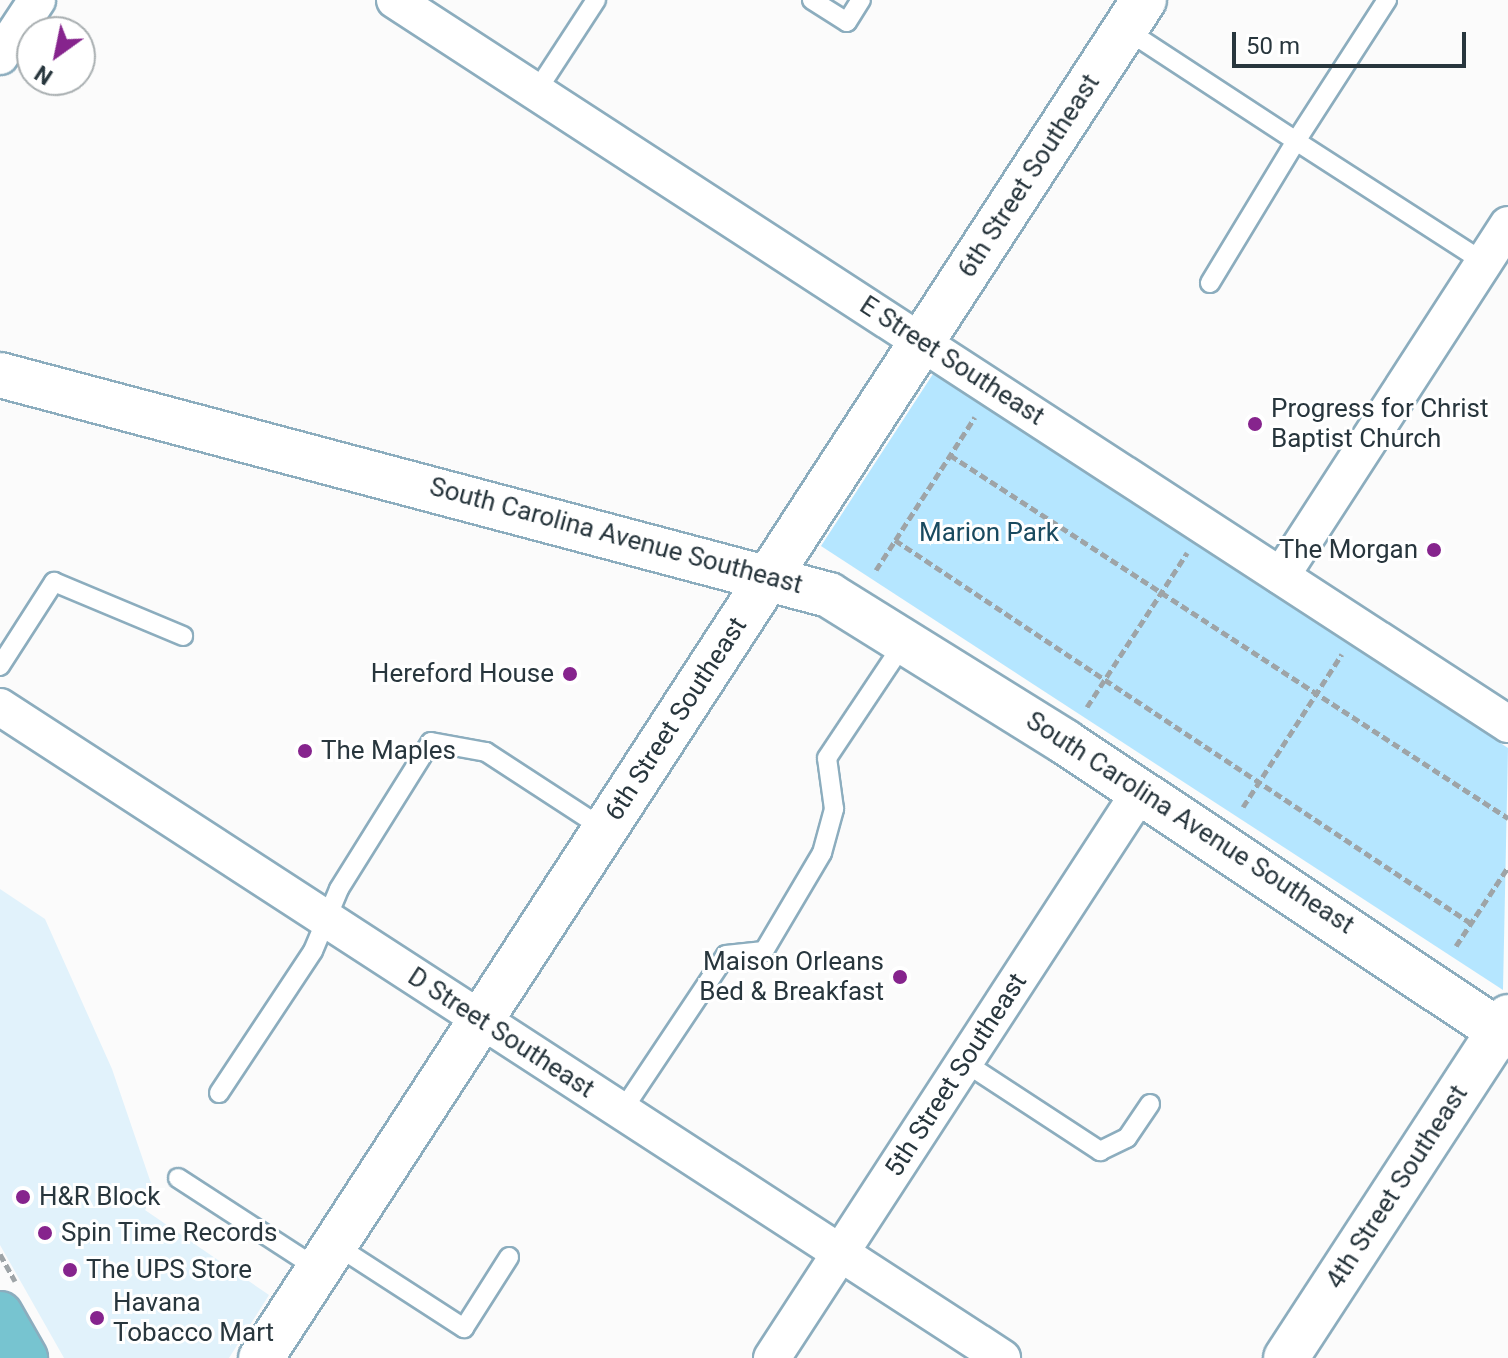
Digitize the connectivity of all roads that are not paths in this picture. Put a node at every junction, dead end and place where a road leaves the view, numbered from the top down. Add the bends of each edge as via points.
1 (37, 0) edge
2 (395, 0) edge
3 (596, 0) edge
4 (812, 0) edge
5 (861, 0) edge
6 (1387, 0) edge
7 (1134, 15) edge
8 (0, 56) edge
9 (536, 92) junction
10 (1296, 141) junction
11 (1508, 225) edge
12 (1484, 262) junction
13 (1210, 283) dead end
14 (922, 342) junction
15 (0, 375) edge
16 (770, 574) junction
17 (1281, 576) junction
18 (183, 636) dead end
19 (906, 639) junction
20 (0, 666) edge
21 (0, 707) edge
22 (1508, 724) edge
23 (1140, 792) junction
24 (604, 829) junction
25 (326, 920) junction
26 (481, 1020) junction
27 (1505, 1028) edge
28 (964, 1062) junction
29 (219, 1093) dead end
30 (1150, 1104) dead end
31 (622, 1111) junction
32 (178, 1178) dead end
33 (840, 1253) junction
34 (326, 1256) junction
35 (509, 1257) dead end
36 (0, 1314) edge
37 (25, 1358) edge
38 (261, 1358) edge
39 (772, 1358) edge
40 (1002, 1358) edge
41 (1286, 1358) edge

1 - 8 street
2 - 9 street, E Street Southeast
3 - 9 lane
4 - 5 lane via 847,22
6 - 10 lane
7 - 10 lane
7 - 14 street, 6th Street Southeast
9 - 14 street, E Street Southeast
10 - 12 lane
10 - 13 lane
11 - 12 street
12 - 17 street
14 - 16 street, 6th Street Southeast
14 - 17 street, E Street Southeast
15 - 16 street, South Carolina Avenue Southeast
16 - 19 street, South Carolina Avenue Southeast via 852,606
16 - 24 street, 6th Street Southeast
17 - 22 street, E Street Southeast
18 - 20 lane via 54,582
19 - 23 street, South Carolina Avenue Southeast
19 - 31 lane via 827,758 834,809 822,853 764,951 726,955
21 - 25 street, D Street Southeast
23 - 27 street, South Carolina Avenue Southeast
23 - 28 street, 5th Street Southeast
24 - 25 lane via 486,752 431,742
24 - 26 street, 6th Street Southeast
25 - 26 street, D Street Southeast
25 - 29 lane via 313,951
26 - 31 street, D Street Southeast
26 - 34 street, 6th Street Southeast
27 - 41 street, 4th Street Southeast
28 - 30 lane via 1100,1151 1127,1138
28 - 33 street, 5th Street Southeast
31 - 33 street, D Street Southeast
32 - 34 lane
33 - 39 street, 5th Street Southeast
33 - 40 street, D Street Southeast
34 - 35 lane via 464,1328
34 - 38 street, 6th Street Southeast
36 - 37 main road

